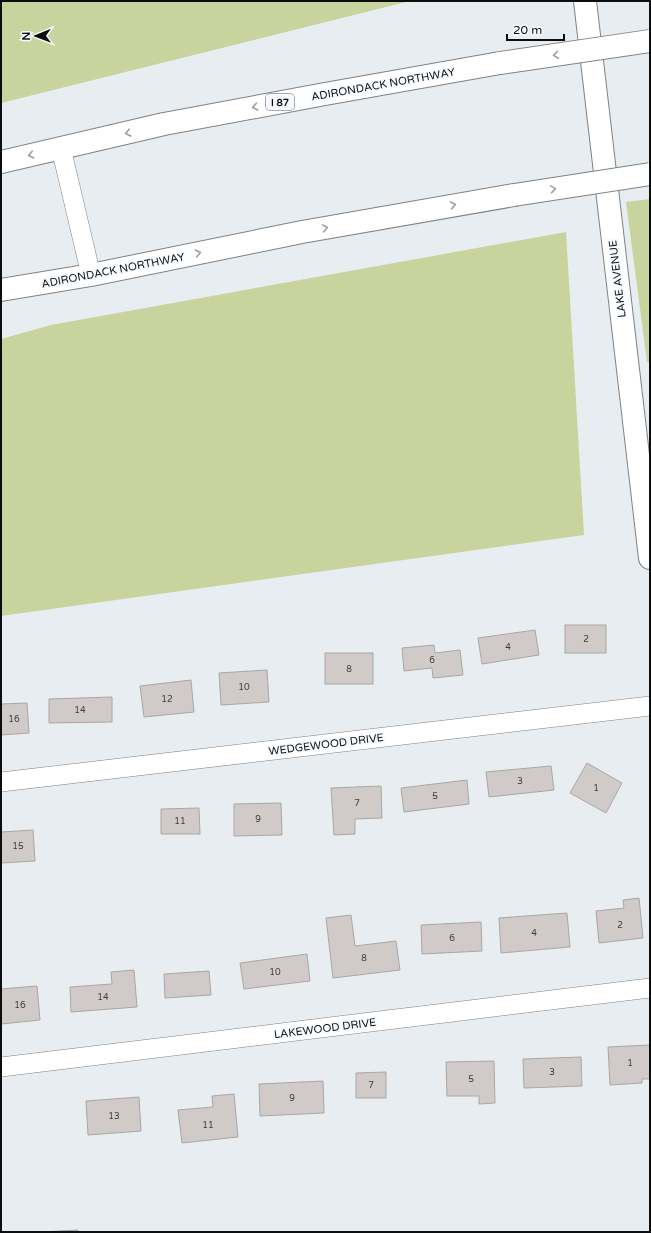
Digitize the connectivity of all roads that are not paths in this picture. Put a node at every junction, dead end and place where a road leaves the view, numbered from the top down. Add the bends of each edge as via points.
1 (585, 1) edge
2 (650, 41) edge
3 (61, 148) junction
4 (1, 162) edge
5 (650, 174) edge
6 (91, 275) junction
7 (1, 290) edge
8 (650, 558) edge
9 (650, 706) edge
10 (1, 782) edge
11 (650, 988) edge
12 (1, 1067) edge

1 - 8 main road, LAKE AVENUE
2 -> 3 main road, ADIRONDACK NORTHWAY / I 87, bridge via 500,63 325,94 164,124
3 -> 4 main road, ADIRONDACK NORTHWAY / I 87
3 - 6 street
6 -> 5 main road, ADIRONDACK NORTHWAY, bridge via 302,232
6 - 7 main road, ADIRONDACK NORTHWAY
9 - 10 street, WEDGEWOOD DRIVE
11 - 12 street, LAKEWOOD DRIVE

